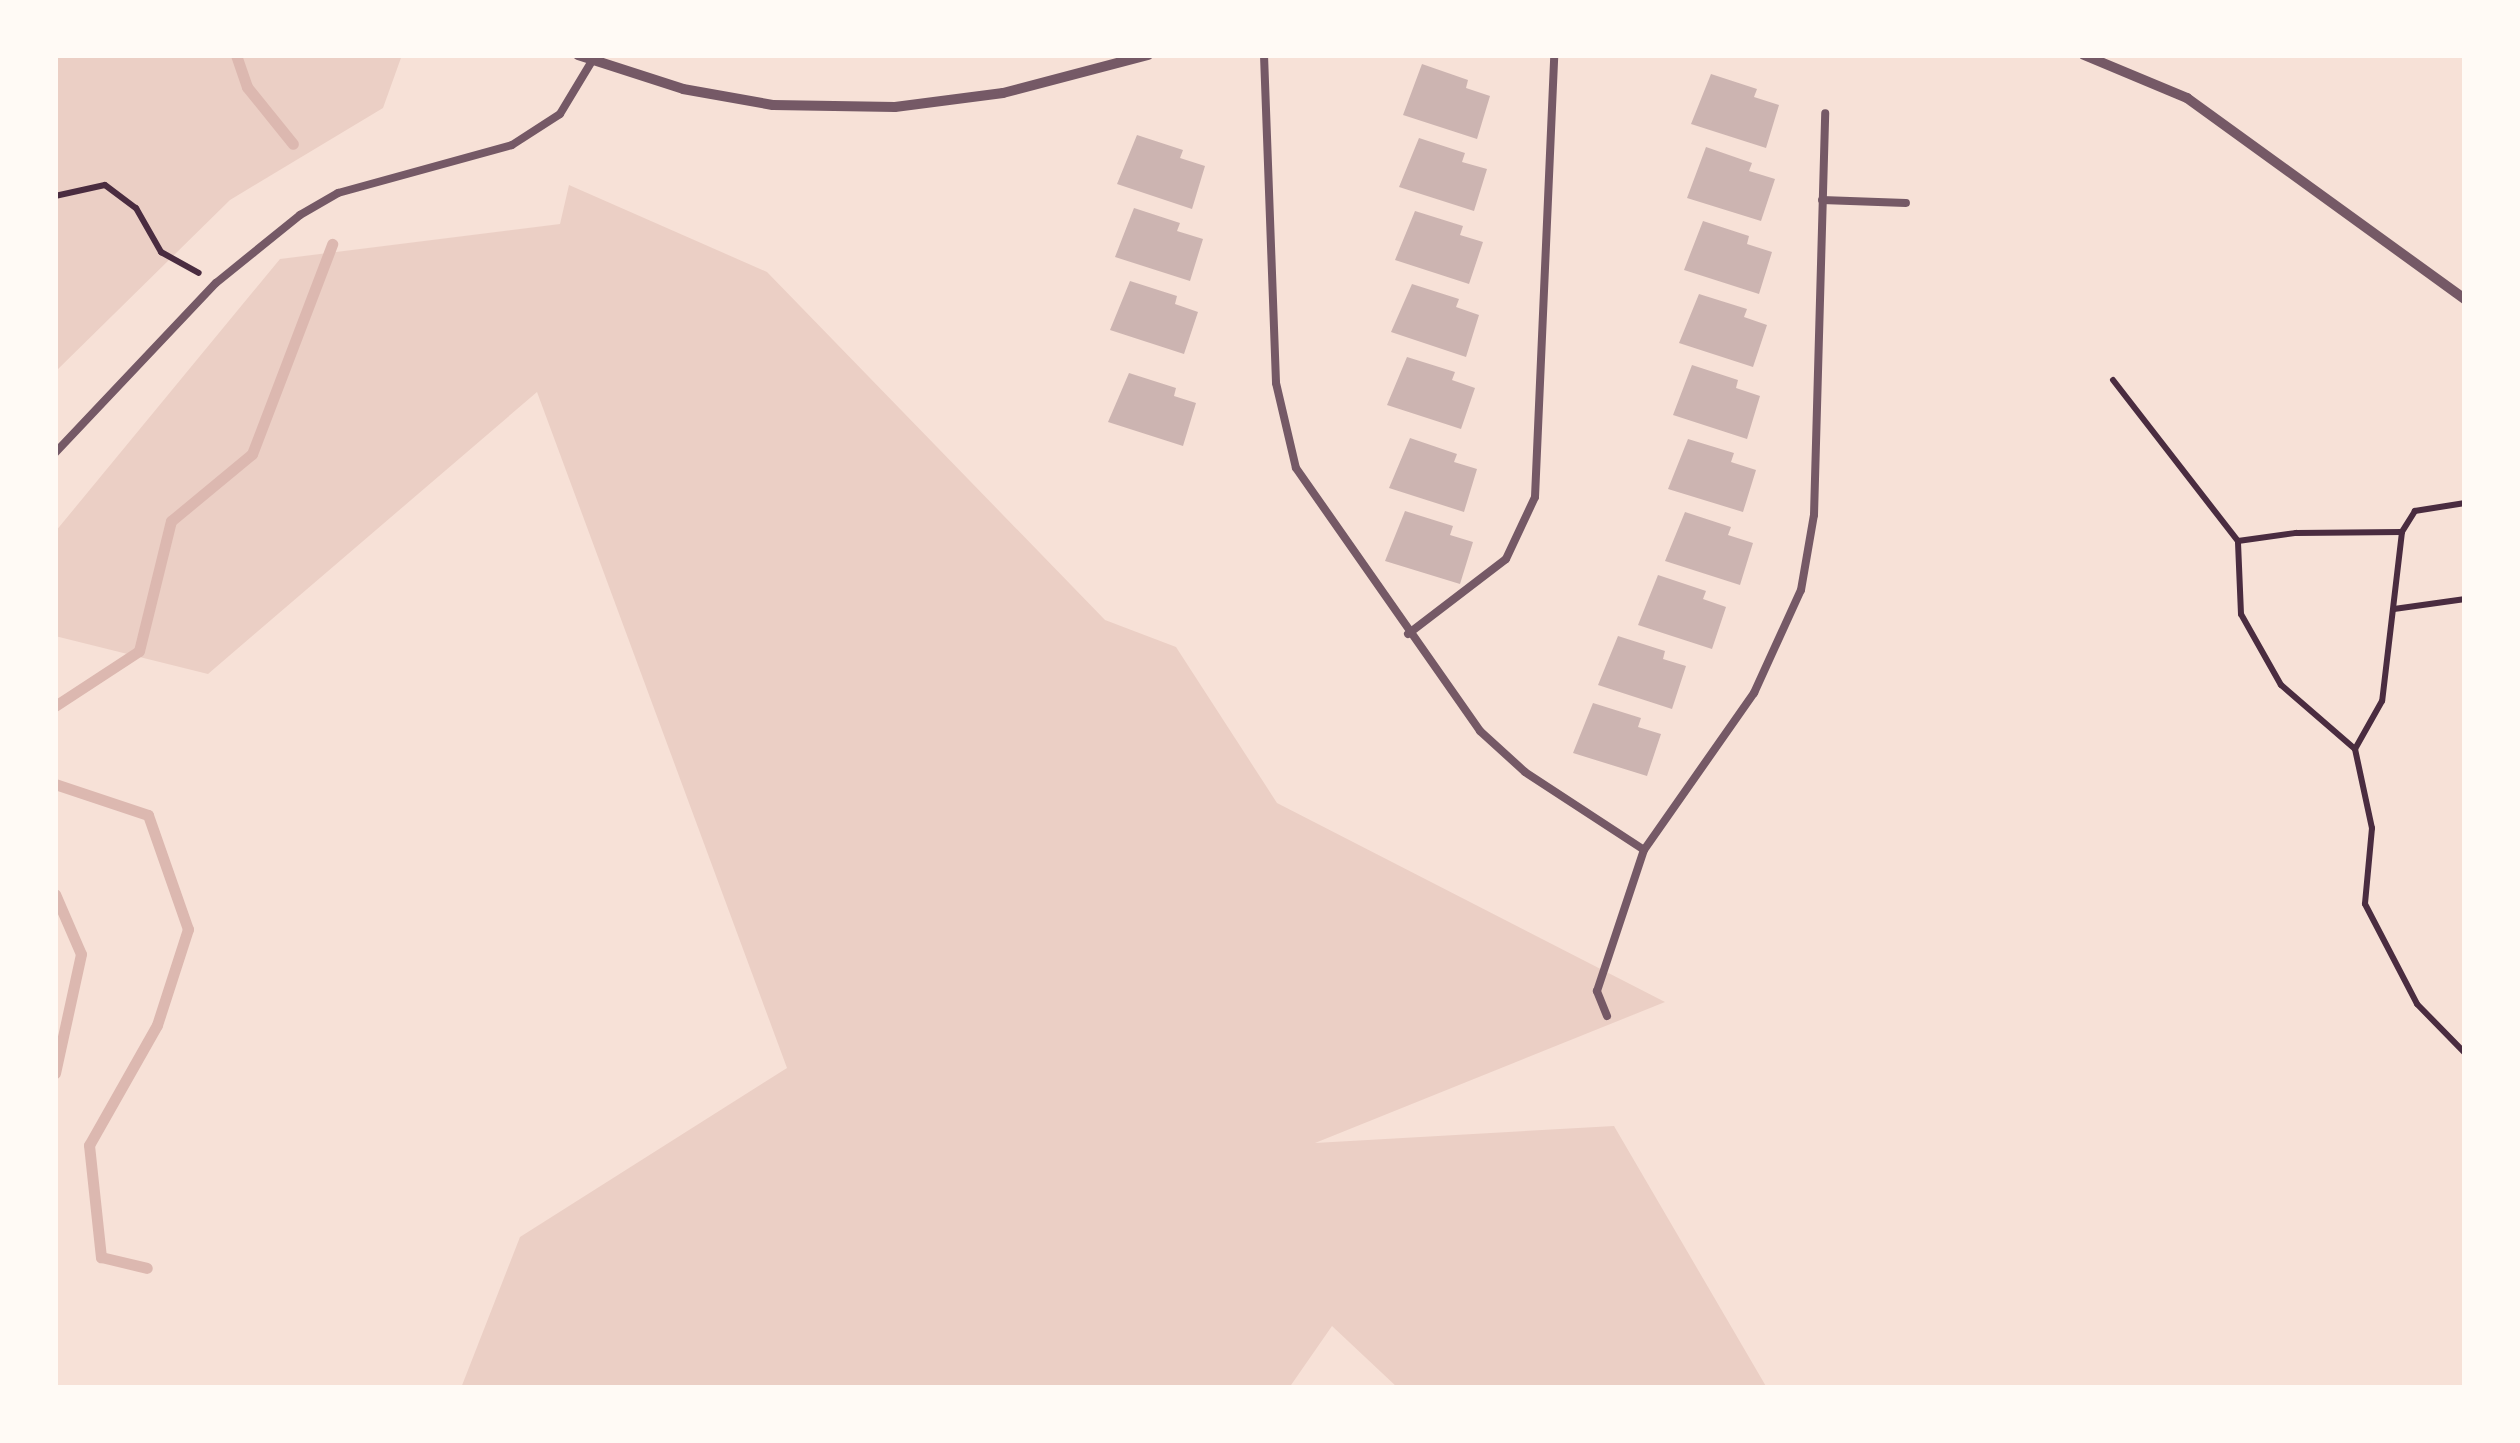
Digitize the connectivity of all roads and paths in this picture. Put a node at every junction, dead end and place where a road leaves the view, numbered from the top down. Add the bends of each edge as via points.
1 (578, 55) edge
2 (1148, 55) edge
3 (1264, 55) edge
4 (1554, 55) edge
5 (2084, 55) edge
6 (592, 61) junction
7 (1824, 114) dead end
8 (55, 196) edge
9 (1822, 200) junction
10 (1906, 203) dead end
11 (216, 283) junction
12 (2465, 299) edge
13 (2112, 380) dead end
14 (55, 453) edge
15 (2465, 503) edge
16 (2402, 532) junction
17 (2238, 541) junction
18 (2465, 599) edge
19 (2394, 609) junction
20 (1408, 634) junction
21 (2355, 749) junction
22 (1644, 850) junction
23 (1607, 1016) dead end
24 (2465, 1053) edge

1 - 6 street
2 - 6 street via 1003,93 895,108 773,105
3 - 20 lane via 1278,412 1296,468
4 - 20 lane via 1535,497 1506,559
5 - 12 street via 2187,98
6 - 11 lane via 573,100 531,134 498,152 324,200
7 - 9 lane
8 - 11 path via 105,185 136,208 161,252
9 - 10 lane
9 - 22 lane via 1814,515 1802,590 1754,693
11 - 14 lane
13 - 17 path
15 - 16 path via 2416,511
16 - 17 path via 2296,532
16 - 19 path
17 - 21 path via 2241,614 2282,685
18 - 19 path
19 - 21 path via 2382,700
20 - 22 lane via 1501,753
21 - 24 path via 2372,828 2365,904 2417,1004
22 - 23 lane via 1597,991

